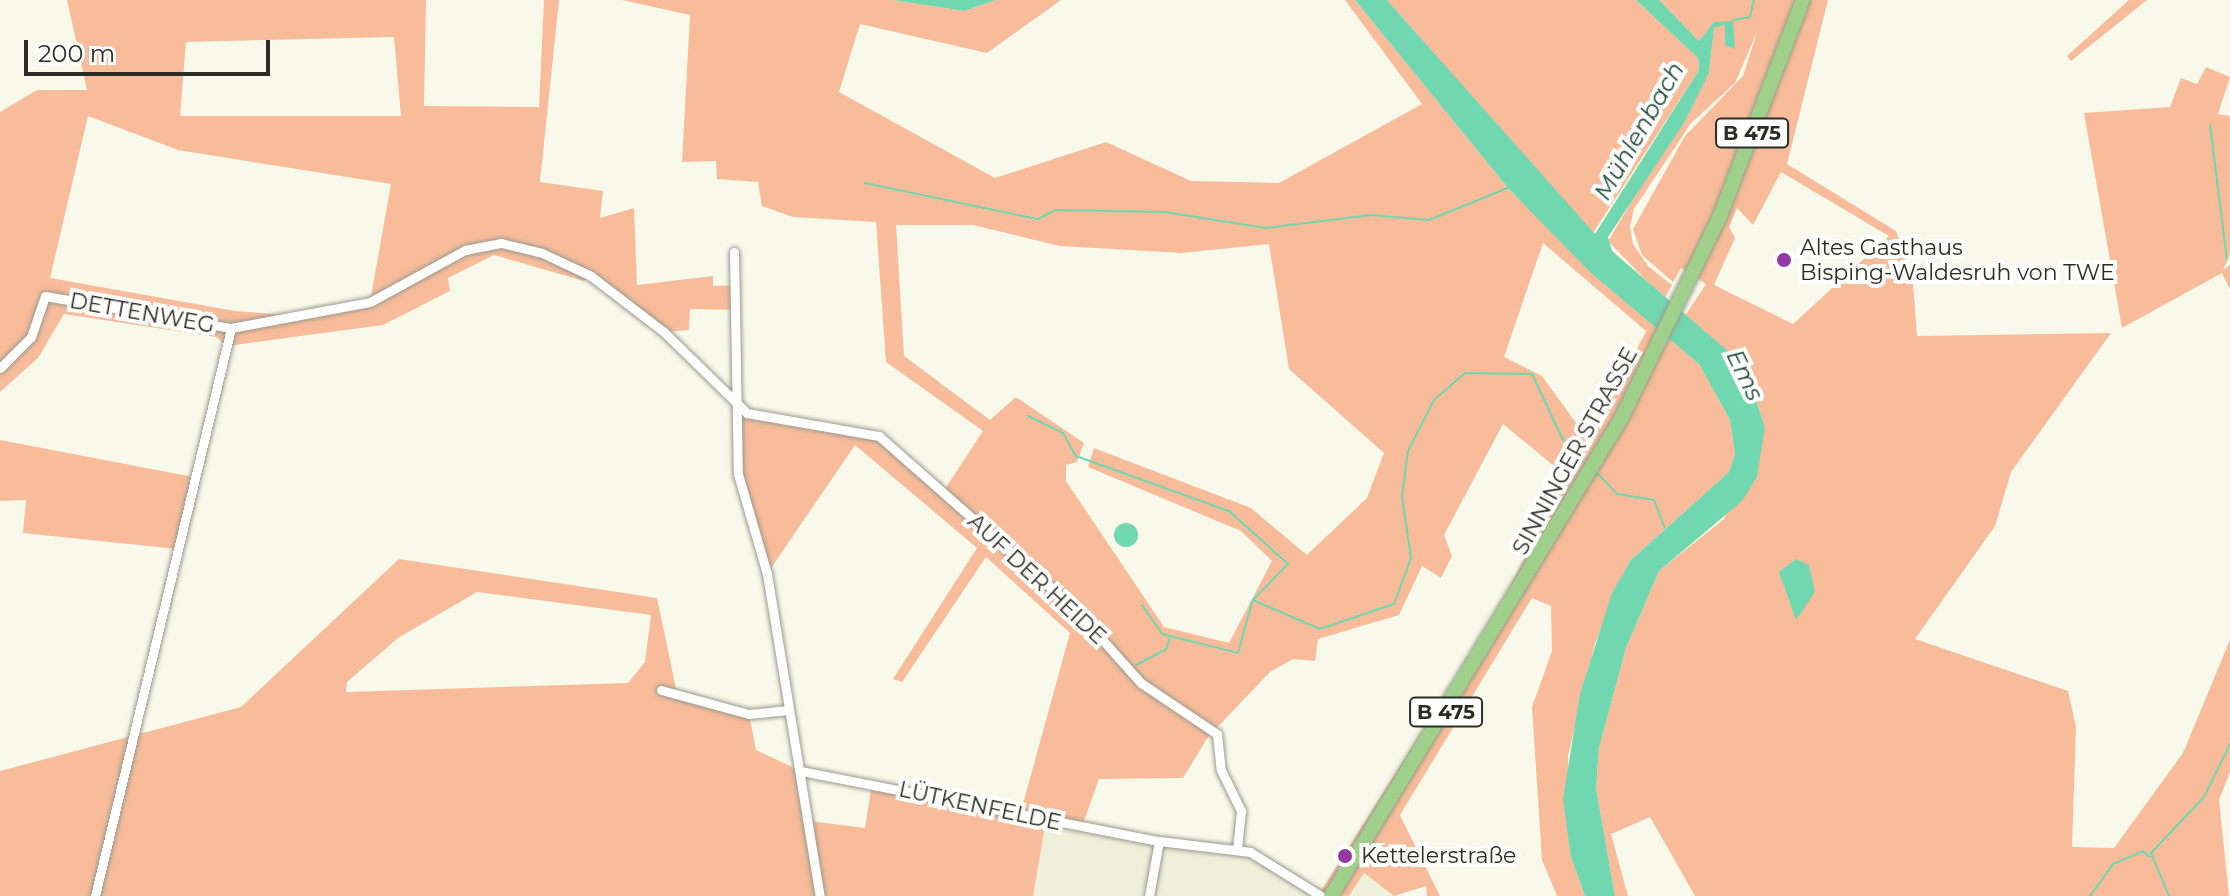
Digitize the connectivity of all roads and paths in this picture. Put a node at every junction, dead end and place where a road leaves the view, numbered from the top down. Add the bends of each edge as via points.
1 (1803, 0) edge
2 (734, 252) dead end
3 (231, 328) junction
4 (0, 368) edge
5 (737, 407) junction
6 (661, 690) dead end
7 (789, 710) junction
8 (801, 771) junction
9 (1159, 841) junction
10 (1237, 849) junction
11 (95, 896) edge
12 (820, 896) edge
13 (1149, 896) edge
14 (1321, 896) edge
15 (1331, 896) edge

1 - 15 main road, SINNINGER STRASSE / B 475 via 1697,265 1583,487
2 - 5 street
3 - 4 street, DETTENWEG via 45,296 31,337
3 - 5 street via 370,302 465,250 501,243 591,276 664,332
3 - 11 street
5 - 7 street via 738,474 767,574
5 - 10 street, AUF DER HEIDE via 879,436 1075,609 1141,683 1217,734 1221,770 1241,811
6 - 7 street via 749,714
7 - 8 street
8 - 9 street, LÜTKENFELDE
8 - 12 street
9 - 10 street, LÜTKENFELDE
9 - 13 street
10 - 14 street, LÜTKENFELDE via 1276,864

